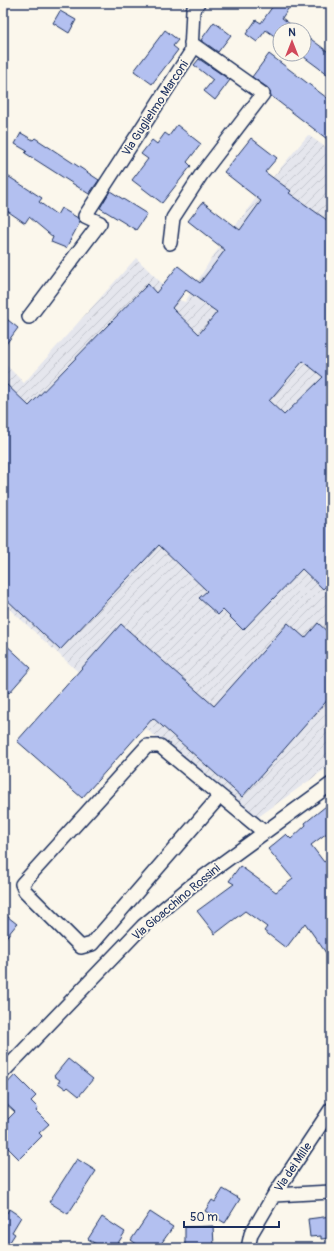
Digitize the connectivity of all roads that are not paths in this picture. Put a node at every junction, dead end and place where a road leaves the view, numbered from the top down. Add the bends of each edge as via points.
1 (198, 3) edge
2 (191, 43) junction
3 (170, 243) dead end
4 (29, 317) dead end
5 (331, 784) edge
6 (220, 796) junction
7 (264, 832) junction
8 (3, 1072) edge
9 (331, 1109) edge
10 (331, 1192) edge
11 (274, 1195) junction
12 (248, 1248) edge

1 - 2 street, Via Guglielmo Marconi via 193,10
2 - 3 street via 263,94 201,175 173,218
2 - 4 street, Via Guglielmo Marconi via 191,52 85,216 100,223
5 - 7 street, Via Gioacchino Rossini
6 - 6 street via 160,746 147,746 22,884 25,891 81,947 92,944
6 - 7 street
7 - 8 street, Via Gioacchino Rossini via 191,886 143,926
9 - 11 street, Via dei Mille
10 - 11 street
11 - 12 street, Via dei Mille via 251,1234

